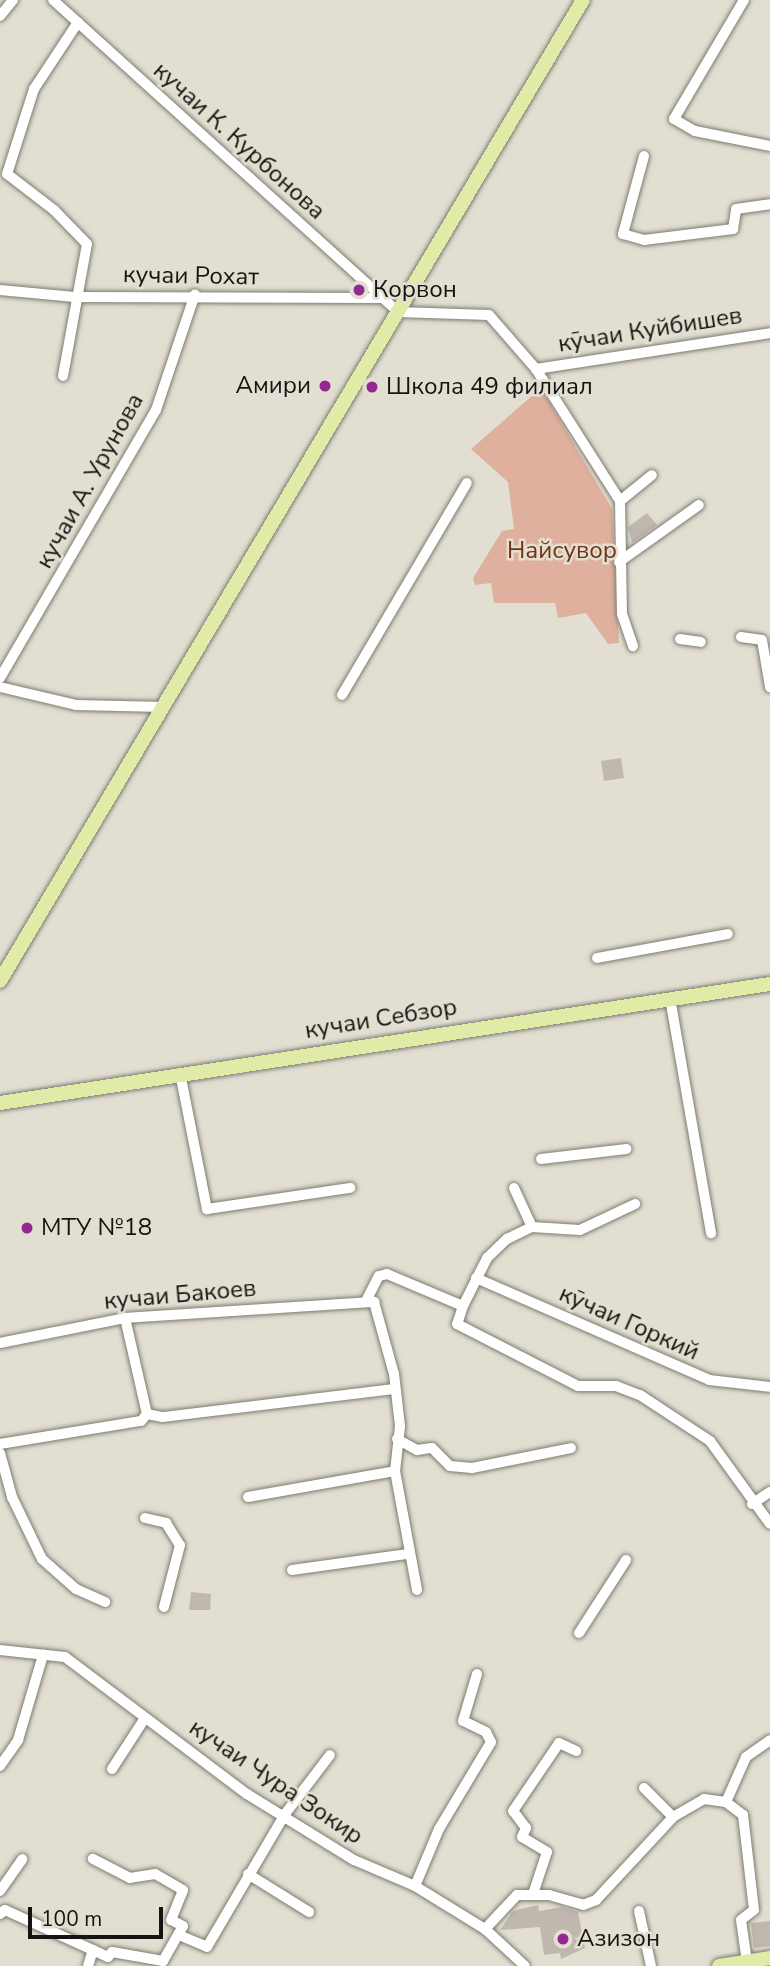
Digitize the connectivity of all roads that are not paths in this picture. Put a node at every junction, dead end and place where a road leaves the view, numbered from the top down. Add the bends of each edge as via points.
1 (13, 0) edge
2 (53, 0) edge
3 (583, 0) edge
4 (744, 0) edge
5 (0, 16) edge
6 (78, 22) junction
7 (770, 146) edge
8 (644, 156) dead end
9 (3, 172) edge
10 (770, 204) edge
11 (0, 290) edge
12 (195, 295) junction
13 (75, 296) junction
14 (382, 298) junction
15 (398, 312) junction
16 (770, 333) edge
17 (536, 369) junction
18 (63, 376) dead end
19 (652, 475) dead end
20 (467, 483) dead end
21 (620, 501) junction
22 (699, 505) dead end
23 (619, 562) junction
24 (741, 637) dead end
25 (680, 639) dead end
26 (701, 642) dead end
27 (633, 646) dead end
28 (0, 678) edge
29 (0, 687) edge
30 (770, 687) edge
31 (342, 695) dead end
32 (164, 707) junction
33 (727, 934) dead end
34 (597, 958) dead end
35 (0, 981) edge
36 (770, 984) edge
37 (670, 998) junction
38 (180, 1073) junction
39 (0, 1102) edge
40 (626, 1149) dead end
41 (541, 1159) dead end
42 (350, 1188) dead end
43 (514, 1188) dead end
44 (635, 1204) dead end
45 (532, 1227) junction
46 (711, 1233) dead end
47 (476, 1278) junction
48 (366, 1301) junction
49 (463, 1306) junction
50 (125, 1318) junction
51 (0, 1343) edge
52 (770, 1387) edge
53 (395, 1389) junction
54 (147, 1414) junction
55 (397, 1439) junction
56 (0, 1444) edge
57 (571, 1448) dead end
58 (0, 1453) edge
59 (395, 1471) junction
60 (770, 1492) edge
61 (248, 1497) dead end
62 (752, 1504) junction
63 (145, 1518) dead end
64 (770, 1524) edge
65 (408, 1554) junction
66 (626, 1560) dead end
67 (292, 1570) dead end
68 (417, 1590) dead end
69 (105, 1602) dead end
70 (164, 1607) dead end
71 (579, 1633) dead end
72 (0, 1650) edge
73 (43, 1655) junction
74 (477, 1674) dead end
75 (145, 1717) junction
76 (770, 1740) edge
77 (576, 1751) dead end
78 (330, 1755) dead end
79 (0, 1766) edge
80 (112, 1769) dead end
81 (644, 1788) dead end
82 (726, 1802) junction
83 (285, 1814) junction
84 (673, 1818) junction
85 (22, 1858) dead end
86 (93, 1859) dead end
87 (248, 1874) junction
88 (415, 1886) junction
89 (0, 1891) edge
90 (533, 1894) junction
91 (2, 1910) edge
92 (639, 1911) dead end
93 (309, 1912) dead end
94 (485, 1929) junction
95 (181, 1930) junction
96 (93, 1950) junction
97 (770, 1958) edge
98 (747, 1962) junction
99 (88, 1966) edge
100 (524, 1966) edge
101 (651, 1966) edge
102 (719, 1966) edge

1 - 5 street
2 - 6 street, кучаи К. Курбонова
3 - 15 main road
4 - 7 street via 674,119 695,131
6 - 9 street via 34,89
6 - 14 street, кучаи К. Курбонова
8 - 10 street via 623,234 645,240 733,229 736,209
9 - 13 street via 54,210 87,244
11 - 13 street, кучаи Рохат
12 - 13 street, кучаи Рохат
12 - 14 street, кучаи Рохат
12 - 28 street, кучаи А. Урунова via 156,410
13 - 18 street via 75,331
14 - 15 street, кучаи К. Курбонова
15 - 17 street via 489,315
15 - 32 main road
16 - 17 street, кӯчаи Куйбишев
17 - 21 street
19 - 21 street
20 - 31 street
21 - 23 street
22 - 23 street
23 - 27 street via 622,614
24 - 30 street via 762,640
25 - 26 street
29 - 32 street via 76,705
32 - 35 main road
33 - 34 street
36 - 37 main road, кучаи Себзор
37 - 38 main road, кучаи Себзор
37 - 46 street
38 - 39 main road, кучаи Себзор
38 - 42 street via 207,1209
40 - 41 street
43 - 45 street
44 - 45 street via 580,1230
45 - 47 street via 507,1239
47 - 49 street
47 - 52 street, кӯчаи Горкий via 709,1380
48 - 49 street via 379,1276 387,1275
48 - 50 street, кучаи Бакоев
48 - 53 street via 374,1302
49 - 62 street via 457,1324 578,1386 616,1386 640,1395 710,1441
50 - 51 street, кучаи Бакоев
50 - 54 street
53 - 54 street via 163,1417
53 - 55 street
54 - 56 street via 141,1421
55 - 57 street via 417,1450 432,1448 450,1466 472,1468
55 - 59 street
58 - 69 street via 12,1497 41,1559 76,1590
59 - 61 street
59 - 65 street
60 - 62 street
62 - 64 street
63 - 70 street via 166,1523 180,1545
65 - 67 street
65 - 68 street
66 - 71 street
72 - 73 street, кучаи Чура Зокир
73 - 75 street, кучаи Чура Зокир via 65,1657
73 - 79 street via 18,1740
74 - 88 street via 463,1721 486,1732 491,1742 439,1829
75 - 80 street
75 - 83 street, кучаи Чура Зокир via 247,1794
76 - 82 street via 746,1757
77 - 90 street via 559,1743 513,1811 526,1828 522,1837 547,1852
78 - 83 street
81 - 84 street
82 - 84 street via 704,1798
82 - 98 street via 743,1815 754,1910 741,1920
83 - 87 street
83 - 88 street, кучаи Чура Зокир via 354,1860
84 - 90 street via 596,1900 583,1905
85 - 89 street
86 - 95 street via 130,1878 155,1874 183,1889 171,1920
87 - 93 street
87 - 95 street via 207,1947
88 - 94 street, кучаи Чура Зокир
90 - 94 street via 517,1895
91 - 96 street
92 - 101 street
94 - 100 street, кучаи Чура Зокир
95 - 96 street via 163,1961 112,1952 108,1957
96 - 99 street
97 - 98 main road
98 - 102 main road

